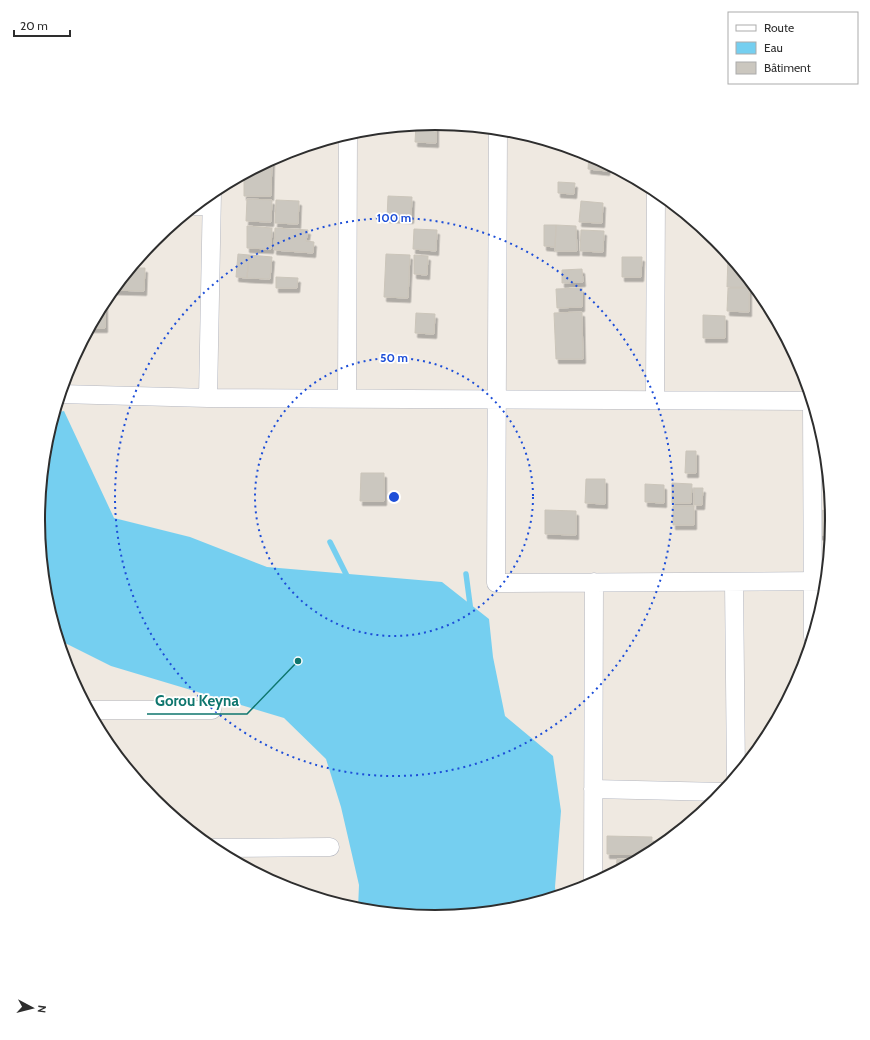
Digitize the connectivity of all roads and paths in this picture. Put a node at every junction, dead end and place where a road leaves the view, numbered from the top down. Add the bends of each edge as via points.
1 (498, 135) edge
2 (348, 140) edge
3 (656, 199) edge
4 (206, 205) edge
5 (66, 394) edge
6 (208, 398) junction
7 (346, 398) junction
8 (496, 399) junction
9 (654, 400) junction
10 (806, 401) edge
11 (813, 422) edge
12 (819, 581) edge
13 (594, 582) junction
14 (734, 582) junction
15 (816, 604) edge
16 (94, 710) edge
17 (212, 710) dead end
18 (736, 767) edge
19 (594, 789) junction
20 (715, 792) edge
21 (330, 847) dead end
22 (224, 848) edge
23 (594, 876) edge

1 - 8 street
2 - 7 street
3 - 9 street
4 - 6 street
5 - 6 street
6 - 7 street
7 - 8 street
8 - 9 street
8 - 13 street via 496,583
9 - 10 street
11 - 12 street
12 - 14 street
12 - 15 street
13 - 14 street
13 - 19 street
14 - 18 street
16 - 17 street
19 - 20 street
19 - 23 street
21 - 22 street

